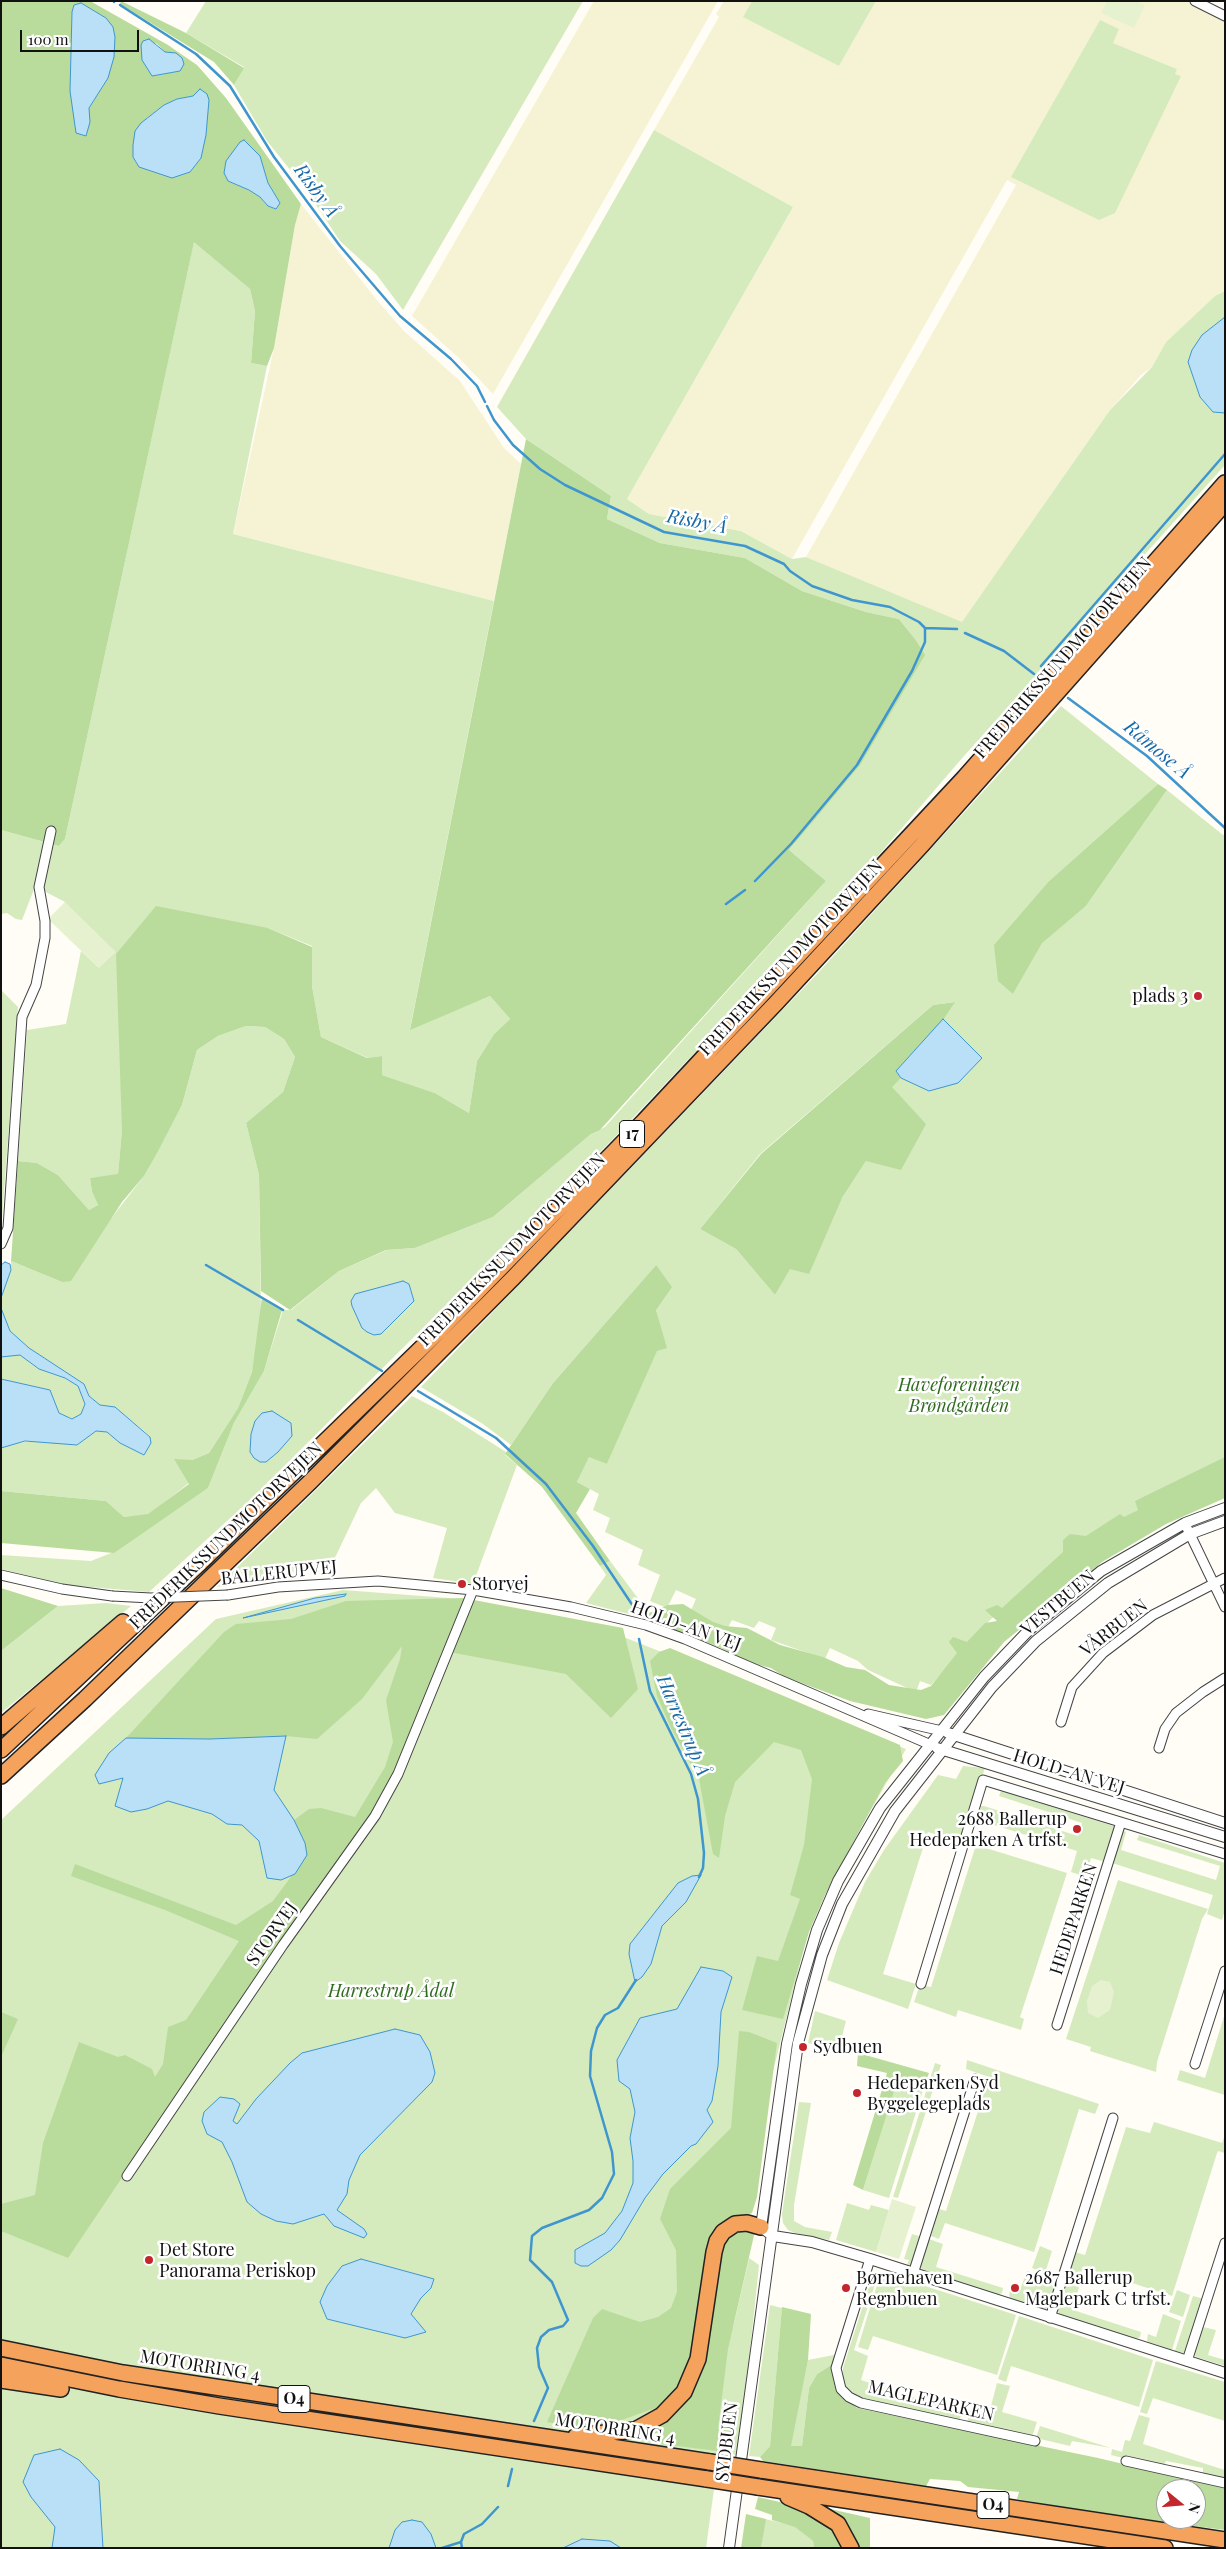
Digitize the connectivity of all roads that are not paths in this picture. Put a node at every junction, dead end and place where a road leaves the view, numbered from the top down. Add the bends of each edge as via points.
1 (1195, 1) edge
2 (1225, 16) edge
3 (1225, 483) edge
4 (1225, 503) edge
5 (51, 831) dead end
6 (1, 1244) edge
7 (1225, 1508) edge
8 (1225, 1521) edge
9 (1184, 1523) junction
10 (1190, 1534) junction
11 (201, 1562) junction
12 (1, 1575) edge
13 (1225, 1578) edge
14 (1213, 1583) junction
15 (473, 1590) junction
16 (1225, 1607) edge
17 (1225, 1678) edge
18 (850, 1711) junction
19 (1061, 1722) dead end
20 (1, 1727) edge
21 (52, 1729) junction
22 (942, 1731) junction
23 (954, 1735) junction
24 (930, 1745) junction
25 (1159, 1748) dead end
26 (1, 1750) edge
27 (942, 1750) junction
28 (1, 1776) edge
29 (1, 1788) edge
30 (1122, 1822) junction
31 (1225, 1823) edge
32 (1225, 1837) edge
33 (1225, 1854) edge
34 (1225, 1971) edge
35 (920, 1984) dead end
36 (1057, 2025) dead end
37 (1195, 2064) dead end
38 (975, 2079) dead end
39 (1113, 2118) dead end
40 (127, 2176) dead end
41 (766, 2231) junction
42 (1225, 2243) edge
43 (870, 2259) junction
44 (912, 2274) junction
45 (1050, 2318) junction
46 (1, 2339) edge
47 (1, 2348) edge
48 (46, 2358) junction
49 (1187, 2361) junction
50 (1, 2365) edge
51 (1225, 2373) edge
52 (1, 2380) edge
53 (219, 2406) junction
54 (542, 2437) junction
55 (1035, 2441) dead end
56 (1126, 2461) dead end
57 (1225, 2483) edge
58 (758, 2487) junction
59 (1225, 2540) edge
60 (729, 2548) edge
61 (851, 2548) edge
62 (1165, 2548) edge

1 - 2 street
3 - 11 highway, FREDERIKSSUNDMOTORVEJEN / 17 via 964,778 766,993 448,1322
4 - 21 highway, FREDERIKSSUNDMOTORVEJEN / 17 via 922,845 685,1099 377,1415
5 - 6 street via 39,887 45,938 36,985 22,1017 8,1228
7 - 9 street, VESTBUEN
8 - 10 street, VESTBUEN
9 - 10 street
9 - 22 street, VESTBUEN via 1101,1571 1029,1630 984,1677
10 - 14 street
10 - 23 street, VESTBUEN via 1108,1583 1036,1641 992,1687
11 - 20 highway via 161,1590
11 - 26 highway, FREDERIKSSUNDMOTORVEJEN / 17
12 - 15 street, BALLERUPVEJ, bridge via 62,1590 151,1598 228,1595 361,1582
13 - 14 street, VÅRBUEN
14 - 16 street
14 - 19 street, VÅRBUEN via 1153,1615 1103,1653 1072,1686
15 - 18 street, HOLD-AN VEJ via 571,1607 646,1625
15 - 40 street, STORVEJ via 398,1774 375,1816 283,1945
17 - 25 street via 1176,1713
18 - 22 street, HOLD-AN VEJ
18 - 24 street, HOLD-AN VEJ
21 - 28 highway, FREDERIKSSUNDMOTORVEJEN / 17
21 - 29 highway
22 - 23 street, HOLD-AN VEJ
22 - 24 street, SYDBUEN
23 - 27 street, VESTBUEN
23 - 31 street, HOLD-AN VEJ
24 - 27 street, HOLD-AN VEJ
24 - 41 street, SYDBUEN via 880,1808 858,1843 817,1930 787,2044
27 - 32 street, HOLD-AN VEJ
27 - 41 street, SYDBUEN via 895,1811 867,1856 842,1904 822,1955 798,2043
30 - 33 street
30 - 35 street via 983,1780
30 - 36 street, HEDEPARKEN
34 - 37 street
38 - 44 street
39 - 45 street
41 - 43 street
41 - 54 highway, O4 via 747,2223 735,2224 717,2241 698,2359 684,2392 662,2415 635,2430
41 - 60 street, SYDBUEN
42 - 49 street
43 - 44 street
43 - 55 street, MAGLEPARKEN via 836,2368 840,2389 861,2403
44 - 45 street
45 - 49 street
46 - 48 highway
47 - 48 highway, MOTORRING 4 / O4
48 - 54 highway, MOTORRING 4 / O4 via 223,2389
49 - 51 street
50 - 53 highway, MOTORRING 4 / O4 via 120,2390
52 - 53 highway via 143,2400
53 - 58 highway, MOTORRING 4 / O4, bridge
54 - 59 highway, MOTORRING 4 / O4, bridge
56 - 57 street
58 - 61 highway, O4 via 824,2514 838,2524
58 - 62 highway, MOTORRING 4 / O4

